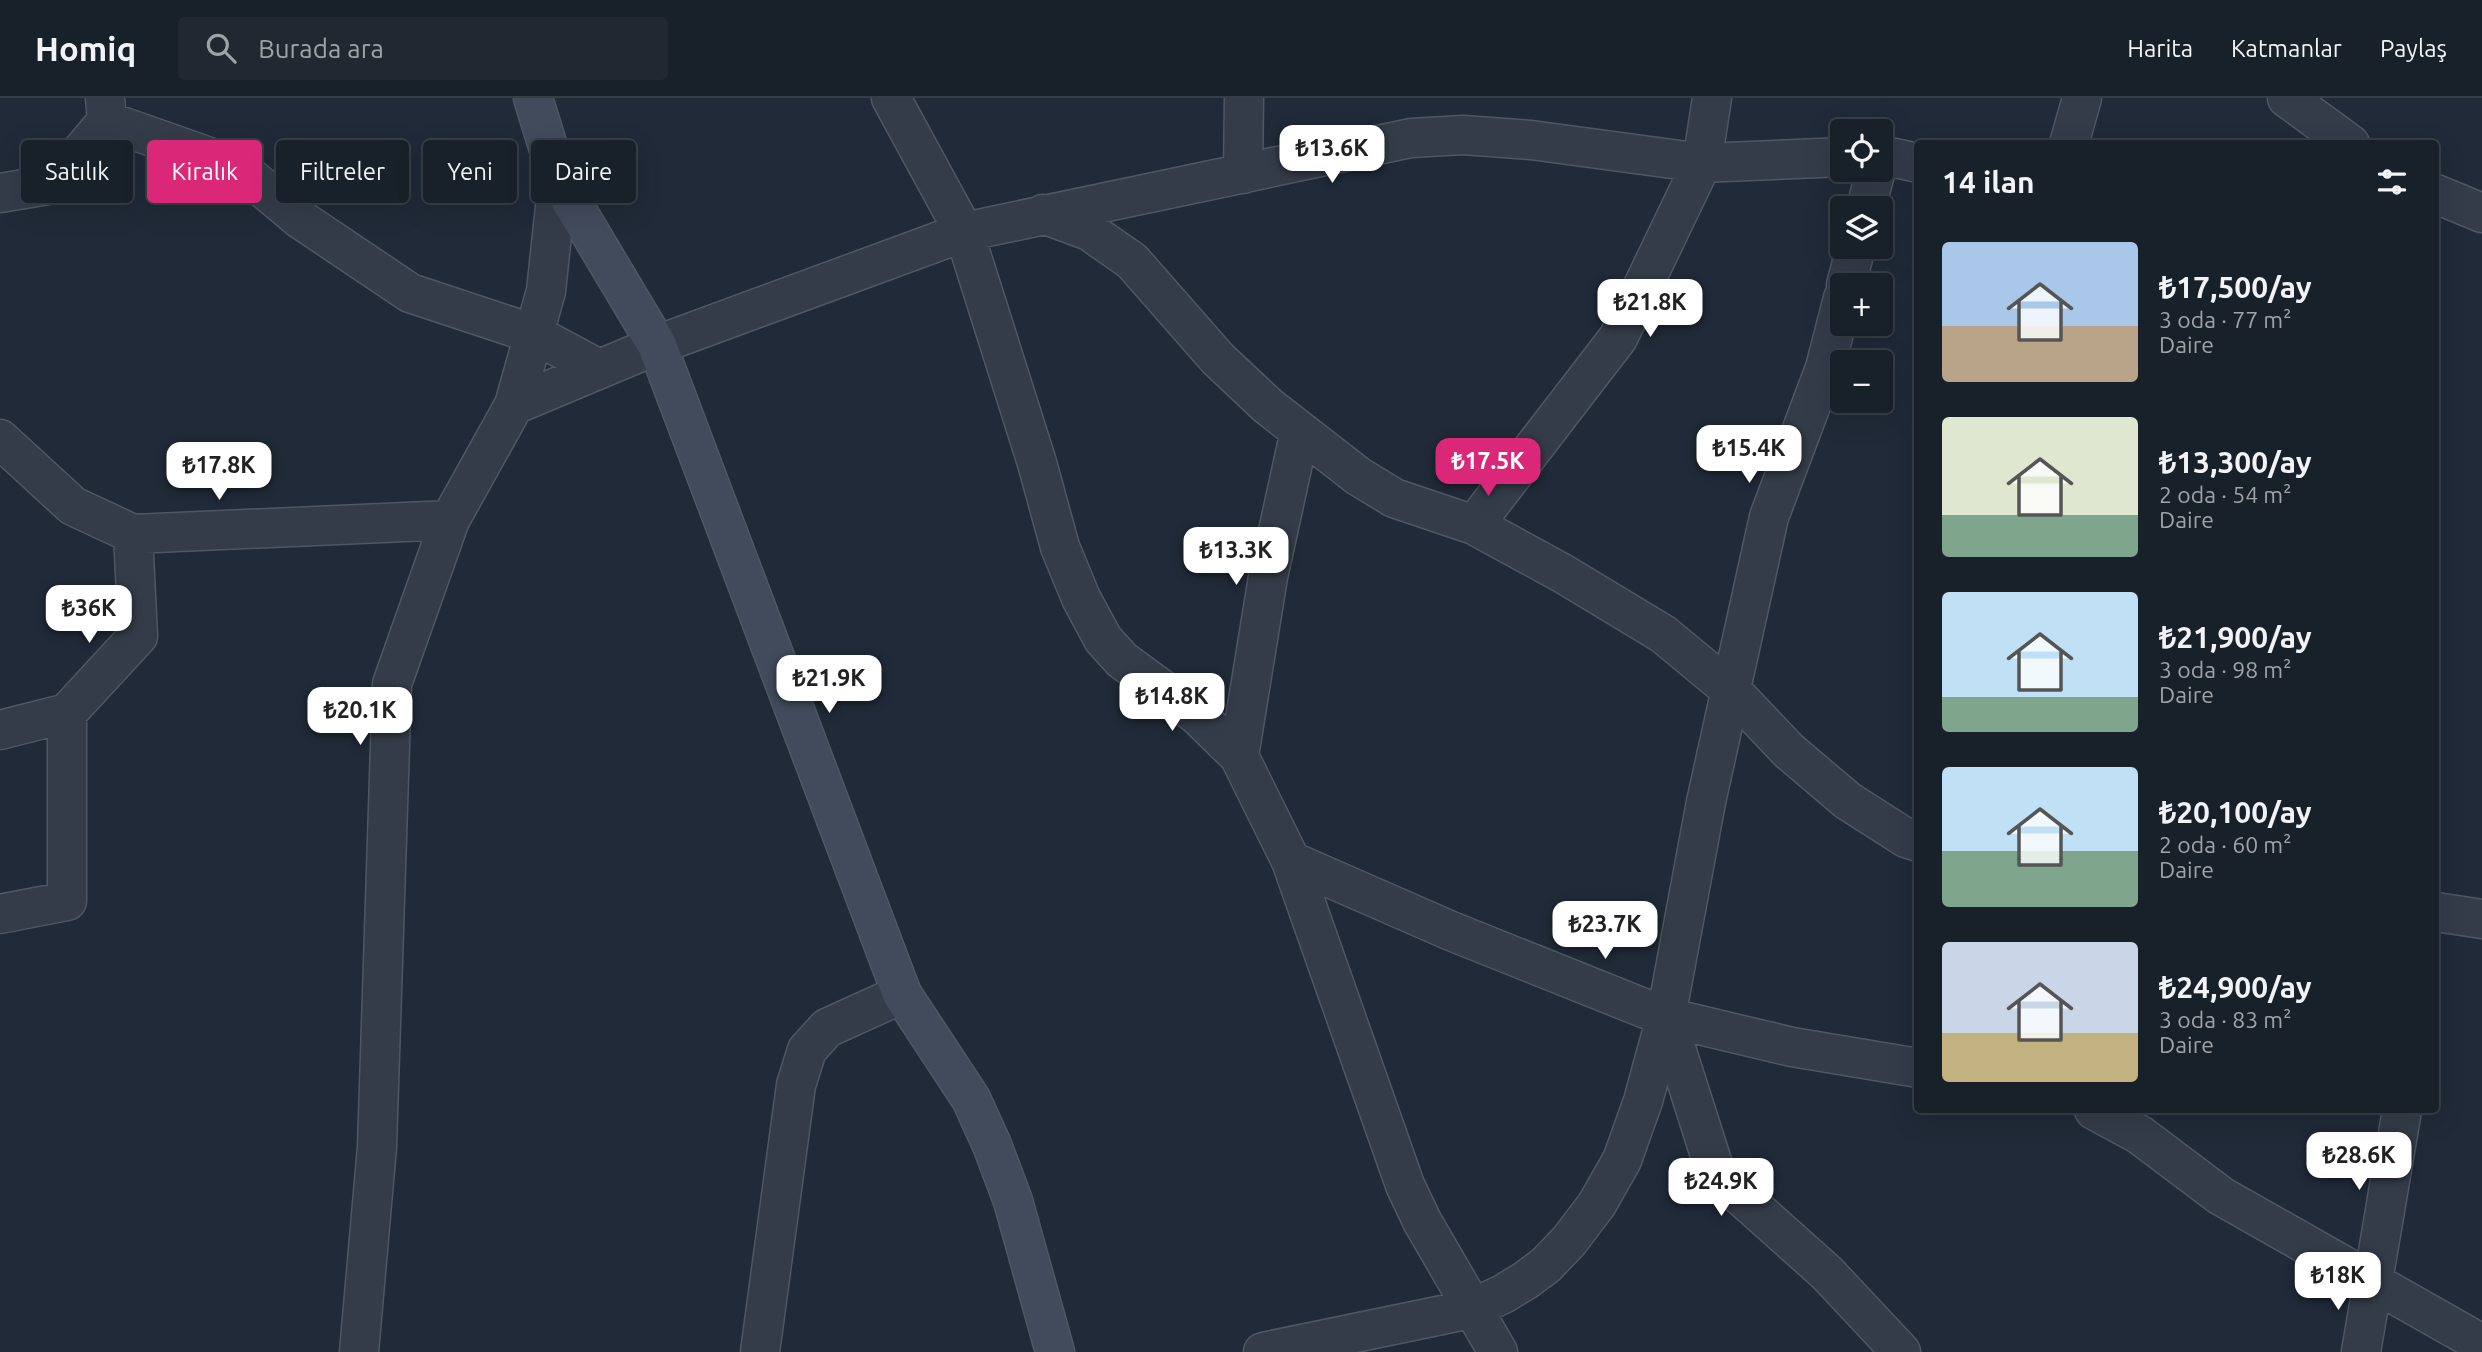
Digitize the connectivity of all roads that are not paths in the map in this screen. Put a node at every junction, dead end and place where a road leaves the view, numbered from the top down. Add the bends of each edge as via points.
1 (533, 98) edge
2 (891, 98) edge
3 (1244, 98) edge
4 (1712, 98) edge
5 (2082, 98) edge
6 (2287, 98) edge
7 (106, 110) edge
8 (546, 140) edge
9 (2070, 140) edge
10 (2345, 140) edge
11 (1830, 158) edge
12 (1893, 158) edge
13 (1914, 162) edge
14 (1702, 163) junction
15 (1242, 174) junction
16 (0, 193) edge
17 (2439, 195) edge
18 (555, 203) edge
19 (572, 203) edge
20 (2482, 213) edge
21 (1043, 214) junction
22 (964, 232) junction
23 (534, 334) junction
24 (1833, 336) edge
25 (657, 345) junction
26 (599, 369) junction
27 (514, 405) junction
28 (1300, 431) junction
29 (0, 439) edge
30 (450, 520) junction
31 (1474, 524) junction
32 (133, 534) junction
33 (1732, 691) junction
34 (67, 713) junction
35 (0, 730) edge
36 (1239, 756) junction
37 (1914, 841) edge
38 (1291, 861) junction
39 (2439, 912) edge
40 (0, 914) edge
41 (2482, 919) edge
42 (902, 994) junction
43 (1667, 1017) junction
44 (1914, 1067) edge
45 (2100, 1113) edge
46 (2402, 1113) edge
47 (2374, 1283) junction
48 (1471, 1309) junction
49 (2482, 1344) edge
50 (359, 1352) edge
51 (760, 1352) edge
52 (1055, 1352) edge
53 (1264, 1352) edge
54 (1498, 1352) edge
55 (1901, 1352) edge
56 (2361, 1352) edge

1 - 8 street
2 - 22 street
3 - 15 street
4 - 14 street
5 - 9 street
6 - 10 street
7 - 16 street via 54,184
7 - 23 street via 238,167 300,219 410,293
11 - 14 street
12 - 13 street
14 - 15 street via 1531,139 1463,135 1411,138
14 - 31 street via 1618,338
15 - 21 street
17 - 20 street
18 - 23 street via 546,291
19 - 25 street
21 - 22 street
21 - 28 street via 1089,231 1132,261 1219,359
22 - 25 street
22 - 36 street via 1060,547 1081,598 1103,639 1122,660 1198,715
23 - 26 street
23 - 27 street
24 - 33 street via 1769,517
25 - 26 street
25 - 42 street
26 - 27 street
27 - 30 street
28 - 31 street via 1394,498
28 - 36 street via 1268,577
29 - 32 street via 73,506
30 - 32 street
30 - 50 street via 392,684 377,1147
31 - 33 street via 1663,634
32 - 34 street via 138,636
33 - 37 street via 1789,751 1848,801
33 - 43 street via 1706,802
34 - 35 street
34 - 40 street via 67,901
36 - 38 street
38 - 43 street
38 - 48 street via 1405,1185
39 - 41 street
42 - 51 street via 827,1028 807,1051 796,1085
42 - 52 street via 971,1099 992,1144 1013,1201
43 - 44 street via 1792,1048
43 - 48 street via 1622,1160 1597,1204 1546,1265
43 - 55 street via 1716,1174 1828,1273
45 - 47 street via 2140,1135 2221,1196
46 - 47 street
47 - 49 street
47 - 56 street
48 - 53 street
48 - 54 street

